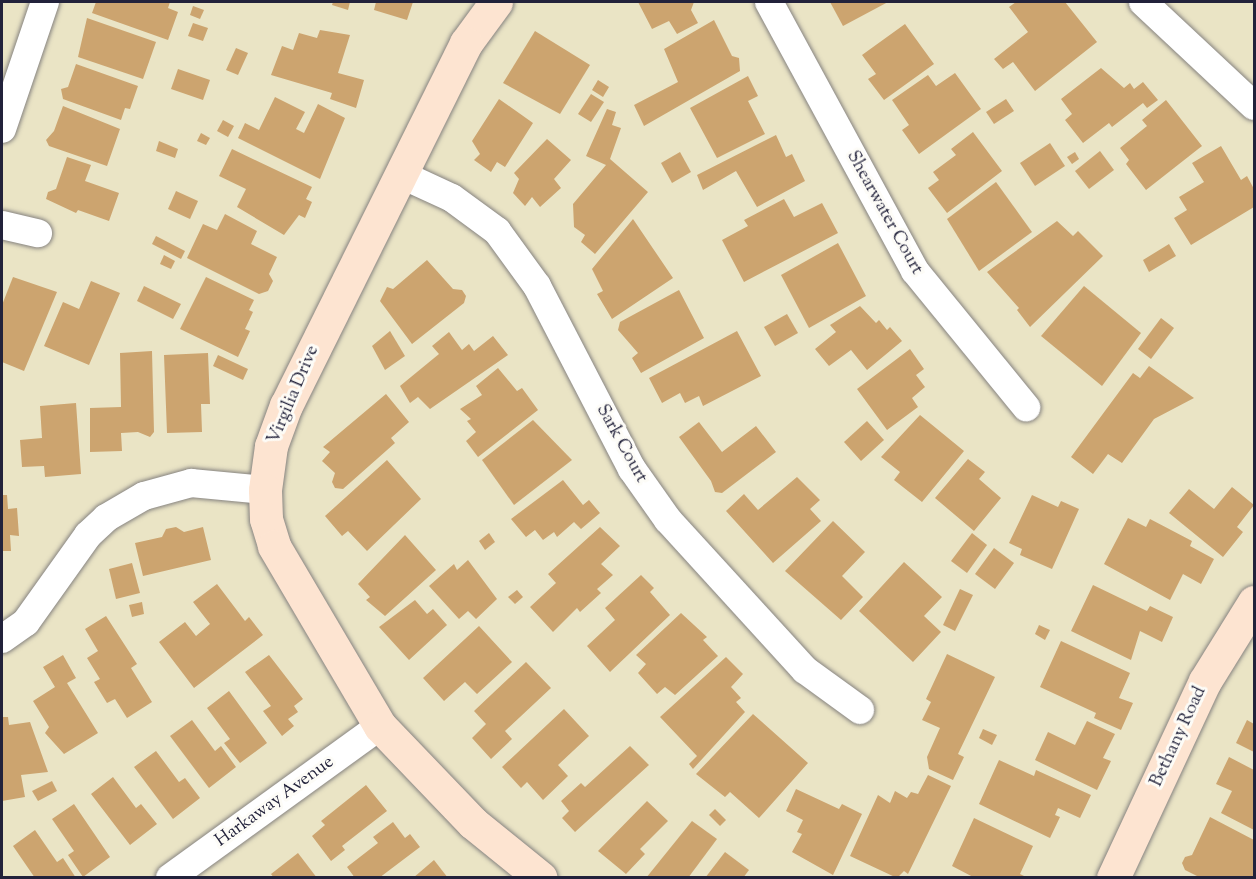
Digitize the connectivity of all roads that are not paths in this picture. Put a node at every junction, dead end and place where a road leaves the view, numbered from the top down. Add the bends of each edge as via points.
1 (45, 2) edge
2 (496, 2) edge
3 (769, 2) edge
4 (1143, 2) edge
5 (1254, 106) edge
6 (2, 129) edge
7 (400, 174) junction
8 (2, 225) edge
9 (38, 233) dead end
10 (1026, 407) dead end
11 (264, 490) junction
12 (1254, 602) edge
13 (2, 639) edge
14 (860, 710) dead end
15 (380, 726) junction
16 (170, 878) edge
17 (541, 878) edge
18 (1113, 878) edge

1 - 6 street
2 - 7 street, Virgilia Drive via 465,43
3 - 10 street, Shearwater Court via 915,271
4 - 5 street
7 - 11 street, Virgilia Drive via 286,405 271,446
7 - 14 street, Sark Court via 452,198 497,231 537,286 632,470 668,520 805,670
8 - 9 street
11 - 13 street via 191,483 144,496 106,518 88,535 26,622
11 - 15 street, Virgilia Drive via 266,519 274,546
12 - 18 street, Bethany Road via 1205,681
15 - 16 street, Harkaway Avenue
15 - 17 street, Virgilia Drive via 473,823

